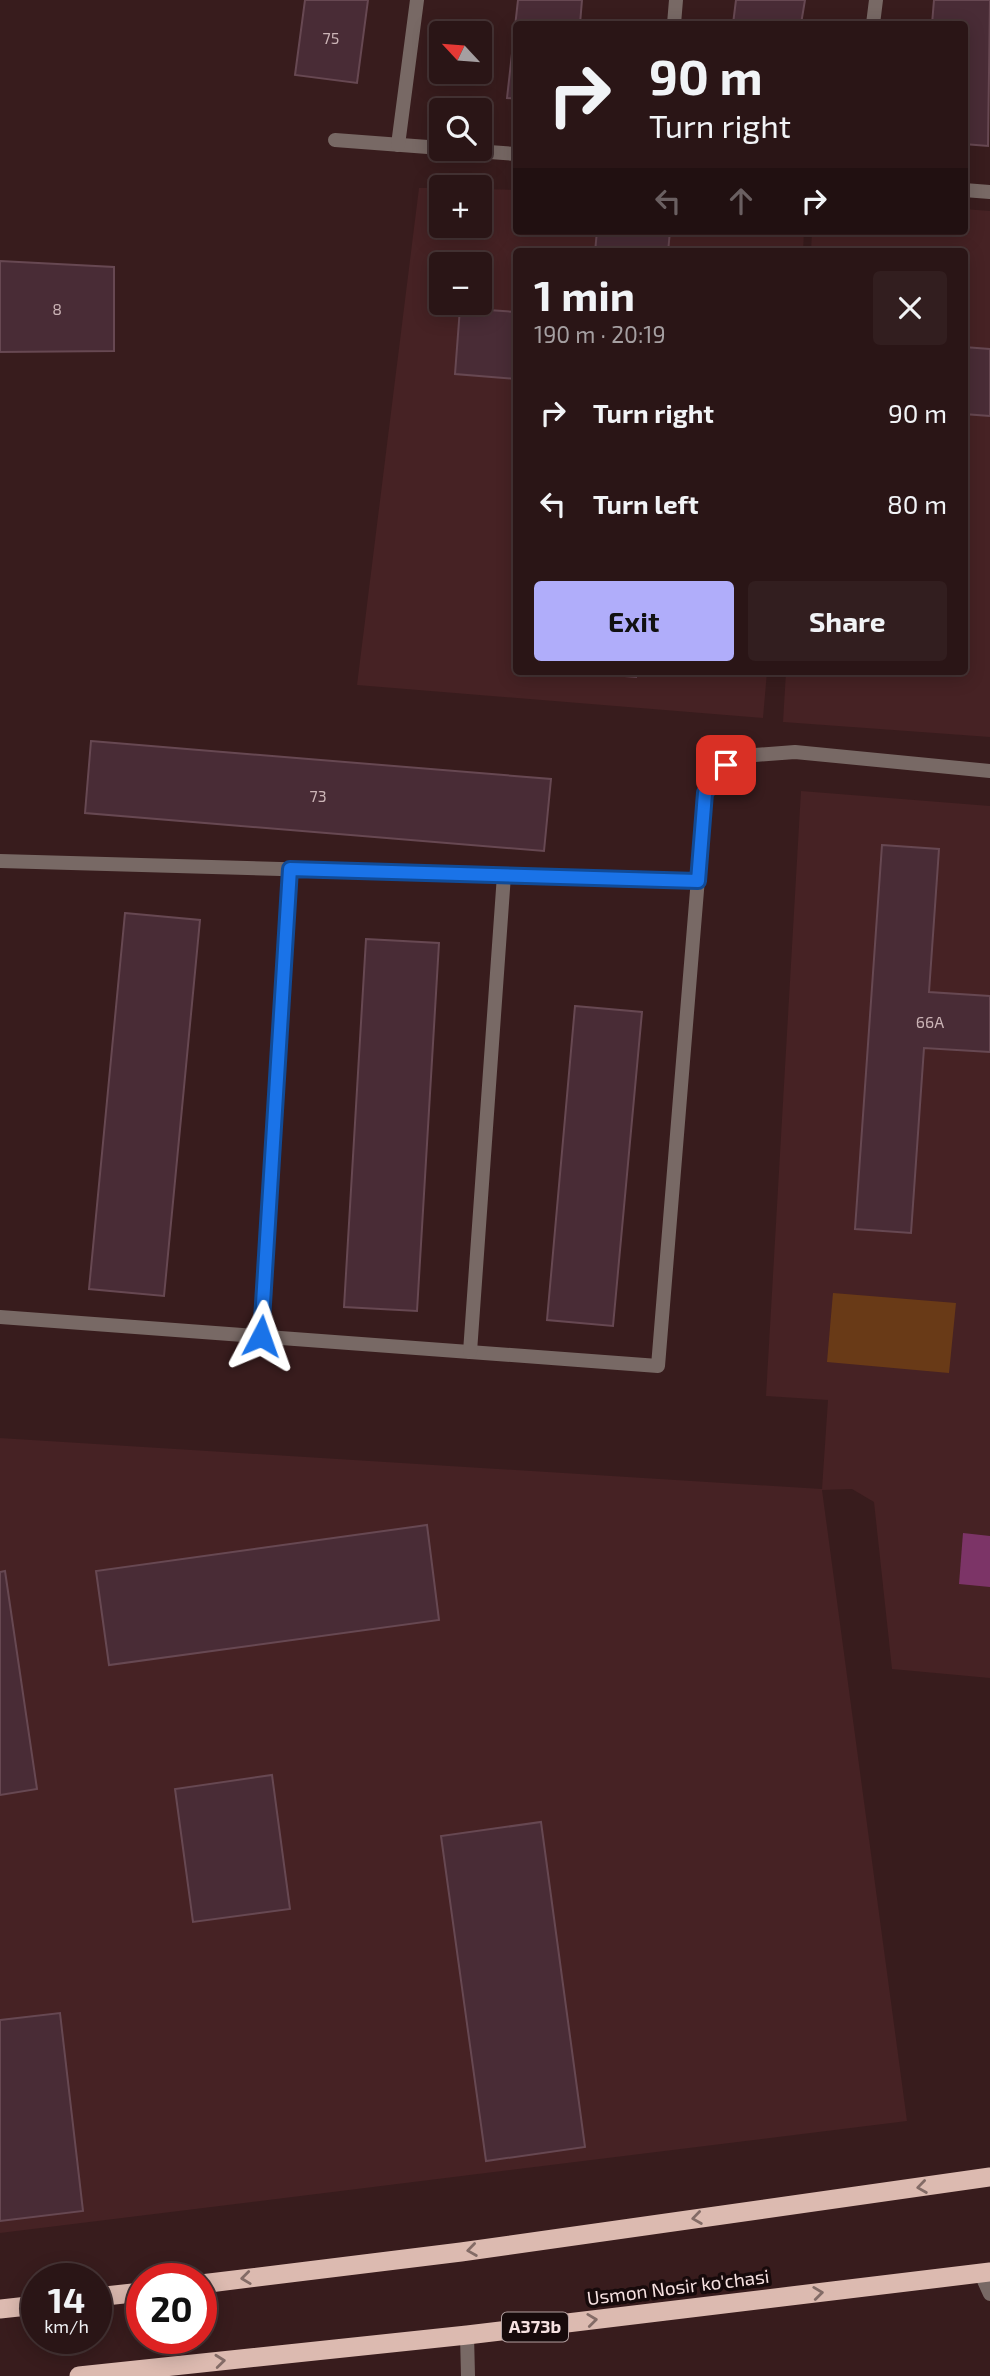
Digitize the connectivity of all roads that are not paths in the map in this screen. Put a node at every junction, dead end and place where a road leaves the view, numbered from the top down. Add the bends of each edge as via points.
1 (417, 0) edge
2 (676, 0) edge
3 (876, 0) edge
4 (674, 21) edge
5 (873, 21) edge
6 (335, 140) dead end
7 (398, 145) junction
8 (429, 147) edge
9 (492, 152) edge
10 (513, 154) edge
11 (968, 190) edge
12 (990, 192) edge
13 (990, 771) edge
14 (0, 861) edge
15 (290, 869) junction
16 (504, 875) junction
17 (698, 881) junction
18 (0, 1317) edge
19 (261, 1336) junction
20 (470, 1352) junction
21 (990, 2177) edge
22 (986, 2273) edge
23 (217, 2282) edge
24 (990, 2294) edge
25 (21, 2307) edge
26 (0, 2309) edge
27 (467, 2335) junction
28 (79, 2376) edge
29 (467, 2376) edge

1 - 7 street
2 - 4 street
3 - 5 street
6 - 7 street
7 - 8 street
9 - 10 street
11 - 12 street
13 - 17 street via 795,752 755,755 726,765 705,793
14 - 15 street
15 - 16 street
15 - 19 street
16 - 17 street
16 - 20 street
17 - 20 street via 658,1366
18 - 19 street
19 - 20 street
21 -> 23 highway
22 - 24 street
27 -> 22 highway, Usmon Nosir ko'chasi / A373b
25 - 26 highway
28 -> 27 highway, Usmon Nosir ko'chasi / A373b
27 - 29 street

